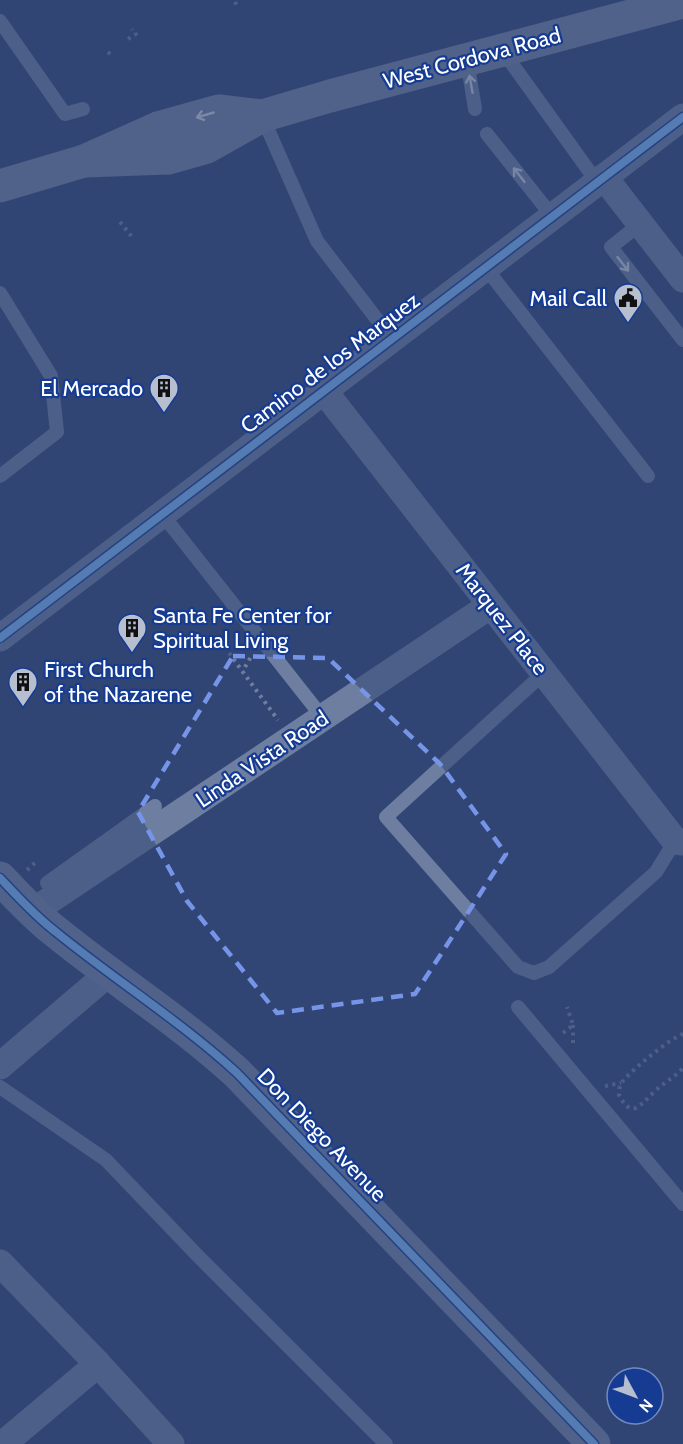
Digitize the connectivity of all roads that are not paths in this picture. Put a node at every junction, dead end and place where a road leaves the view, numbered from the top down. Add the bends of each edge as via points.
1 (683, 2) edge
2 (0, 21) edge
3 (502, 50) junction
4 (466, 60) junction
5 (83, 109) dead end
6 (475, 109) dead end
7 (262, 116) junction
8 (683, 117) edge
9 (487, 134) dead end
10 (600, 180) junction
11 (0, 186) edge
12 (552, 216) junction
13 (640, 224) junction
14 (485, 267) junction
15 (683, 279) edge
16 (0, 293) edge
17 (392, 339) junction
18 (683, 340) edge
19 (324, 390) junction
20 (0, 476) edge
21 (648, 476) dead end
22 (162, 514) junction
23 (491, 605) junction
24 (0, 638) edge
25 (544, 673) junction
26 (322, 718) junction
27 (155, 806) dead end
28 (679, 842) edge
29 (0, 878) edge
30 (47, 883) dead end
31 (32, 912) junction
32 (110, 972) junction
33 (518, 1007) dead end
34 (0, 1066) edge
35 (0, 1087) edge
36 (683, 1204) edge
37 (0, 1263) edge
38 (98, 1364) junction
39 (3, 1444) edge
40 (171, 1444) edge
41 (386, 1444) edge
42 (594, 1444) edge

1 - 3 street, West Cordova Road
2 - 5 lane via 65,114
3 - 4 street, West Cordova Road
3 - 10 lane
6 -> 4 lane
4 - 7 street, West Cordova Road
7 - 11 street, West Cordova Road via 207,147 168,158 84,161
7 - 17 lane via 317,241
8 - 10 street, Camino de los Marquez
12 -> 9 lane
10 - 12 street, Camino de los Marquez
10 - 13 street
12 - 14 street, Camino de los Marquez
13 - 15 street
13 -> 18 lane via 610,247
14 - 17 street, Camino de los Marquez
14 - 21 lane
16 - 20 lane via 51,376 57,432
17 - 19 street, Camino de los Marquez
19 - 22 street, Camino de los Marquez
19 - 23 street, Marquez Place
22 - 24 street, Camino de los Marquez
22 - 26 lane
23 - 25 street, Marquez Place
23 - 26 street, Linda Vista Road
25 - 28 street, Marquez Place
25 - 28 lane via 386,817 518,967 534,973 549,968 656,872
26 - 31 street, Linda Vista Road
27 - 30 lane
29 - 31 street, Don Diego Avenue
31 - 32 street, Don Diego Avenue
32 - 34 street
32 - 42 street, Don Diego Avenue via 237,1073
33 - 36 lane
35 - 41 lane via 106,1160
37 - 38 street
38 - 39 street
38 - 40 street

